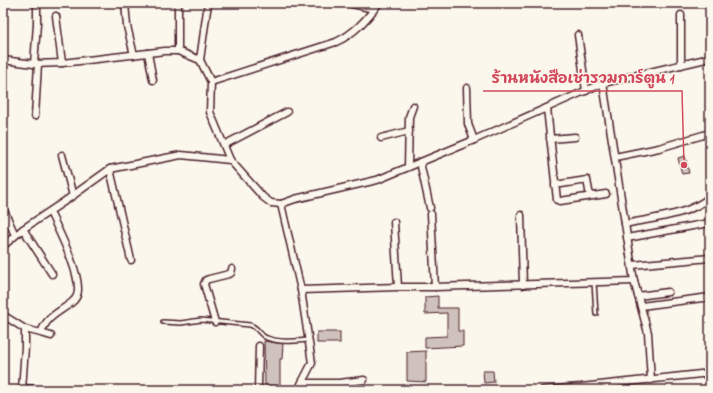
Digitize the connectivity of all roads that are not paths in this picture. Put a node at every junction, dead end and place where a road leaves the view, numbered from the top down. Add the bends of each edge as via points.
1 (37, 3) edge
2 (125, 3) edge
3 (178, 3) edge
4 (208, 3) edge
5 (348, 3) edge
6 (379, 3) edge
7 (709, 3) edge
8 (374, 9) junction
9 (681, 15) dead end
10 (56, 16) dead end
11 (710, 25) edge
12 (578, 35) dead end
13 (178, 51) junction
14 (148, 53) junction
15 (134, 55) junction
16 (710, 58) edge
17 (3, 60) edge
18 (200, 60) junction
19 (62, 63) junction
20 (36, 64) junction
21 (681, 65) junction
22 (153, 80) dead end
23 (211, 82) junction
24 (603, 83) junction
25 (466, 88) dead end
26 (586, 91) junction
27 (413, 106) dead end
28 (546, 108) junction
29 (288, 112) dead end
30 (34, 116) dead end
31 (408, 131) junction
32 (710, 133) edge
33 (575, 136) dead end
34 (381, 138) dead end
35 (550, 139) junction
36 (474, 140) junction
37 (224, 145) junction
38 (62, 155) dead end
39 (615, 157) junction
40 (230, 160) junction
41 (420, 162) junction
42 (408, 167) junction
43 (110, 169) junction
44 (555, 184) junction
45 (606, 194) dead end
46 (73, 196) junction
47 (590, 196) junction
48 (710, 197) edge
49 (281, 204) junction
50 (3, 208) edge
51 (50, 212) junction
52 (521, 215) dead end
53 (394, 222) dead end
54 (709, 223) edge
55 (625, 224) junction
56 (23, 229) junction
57 (15, 235) junction
58 (627, 238) junction
59 (3, 246) edge
60 (710, 258) edge
61 (131, 260) dead end
62 (632, 265) junction
63 (232, 269) dead end
64 (52, 274) dead end
65 (594, 282) junction
66 (634, 282) junction
67 (523, 285) junction
68 (398, 287) junction
69 (435, 287) junction
70 (301, 290) junction
71 (668, 292) dead end
72 (638, 296) junction
73 (710, 297) edge
74 (641, 306) junction
75 (596, 314) dead end
76 (3, 315) edge
77 (162, 322) dead end
78 (215, 322) junction
79 (25, 329) junction
80 (41, 333) junction
81 (51, 336) dead end
82 (309, 340) junction
83 (259, 346) dead end
84 (710, 373) edge
85 (364, 380) dead end
86 (651, 380) junction
87 (302, 383) junction
88 (22, 389) edge
89 (581, 389) edge
90 (47, 390) edge
91 (258, 390) edge
92 (298, 390) edge
93 (543, 390) edge

1 - 20 street
2 - 15 street
3 - 13 street
4 - 18 street
5 - 8 street
6 - 8 street
7 - 11 street
8 - 23 street via 346,38
9 - 21 street
10 - 19 street
12 - 26 street
13 - 14 street
13 - 18 street
14 - 15 street
14 - 22 street
15 - 19 street
16 - 21 street
17 - 20 street
18 - 23 street
19 - 20 street
20 - 30 street
21 - 24 street
23 - 37 street via 210,112
24 - 26 street
24 - 39 street
25 - 36 street via 468,124
26 - 28 street
27 - 31 street
28 - 35 street
28 - 36 street
29 - 37 street
31 - 34 street
31 - 42 street
32 - 39 street via 660,148
33 - 35 street
35 - 44 street
36 - 41 street
37 - 40 street
38 - 46 street
39 - 55 street
40 - 43 street via 181,155
40 - 49 street via 263,198 271,203
41 - 42 street
41 - 69 street via 430,211
42 - 49 street via 377,180
43 - 46 street
43 - 61 street
44 - 47 street via 587,180
44 - 47 street via 558,201
45 - 47 street
46 - 51 street
48 - 55 street via 695,207 680,212
49 - 70 street
50 - 57 street
51 - 56 street
51 - 80 street via 76,272 78,290 73,302 48,319
52 - 67 street
53 - 68 street
54 - 58 street
55 - 58 street
56 - 57 street
56 - 64 street
57 - 59 street
58 - 62 street
60 - 62 street
62 - 66 street
63 - 78 street via 231,273 206,280 204,284
65 - 66 street
65 - 67 street
65 - 75 lane
66 - 72 street
67 - 69 street
68 - 69 street
68 - 70 street
70 - 82 street
71 - 72 street
72 - 74 street
73 - 74 street
74 - 86 street via 648,333
76 - 79 street
77 - 78 lane
78 - 82 lane via 254,326 266,338 282,341
79 - 80 street
79 - 88 street
80 - 81 street
82 - 87 street via 312,362
83 - 91 street
84 - 86 street
85 - 87 street
86 - 89 street
87 - 92 street
88 - 90 street
89 - 93 street

